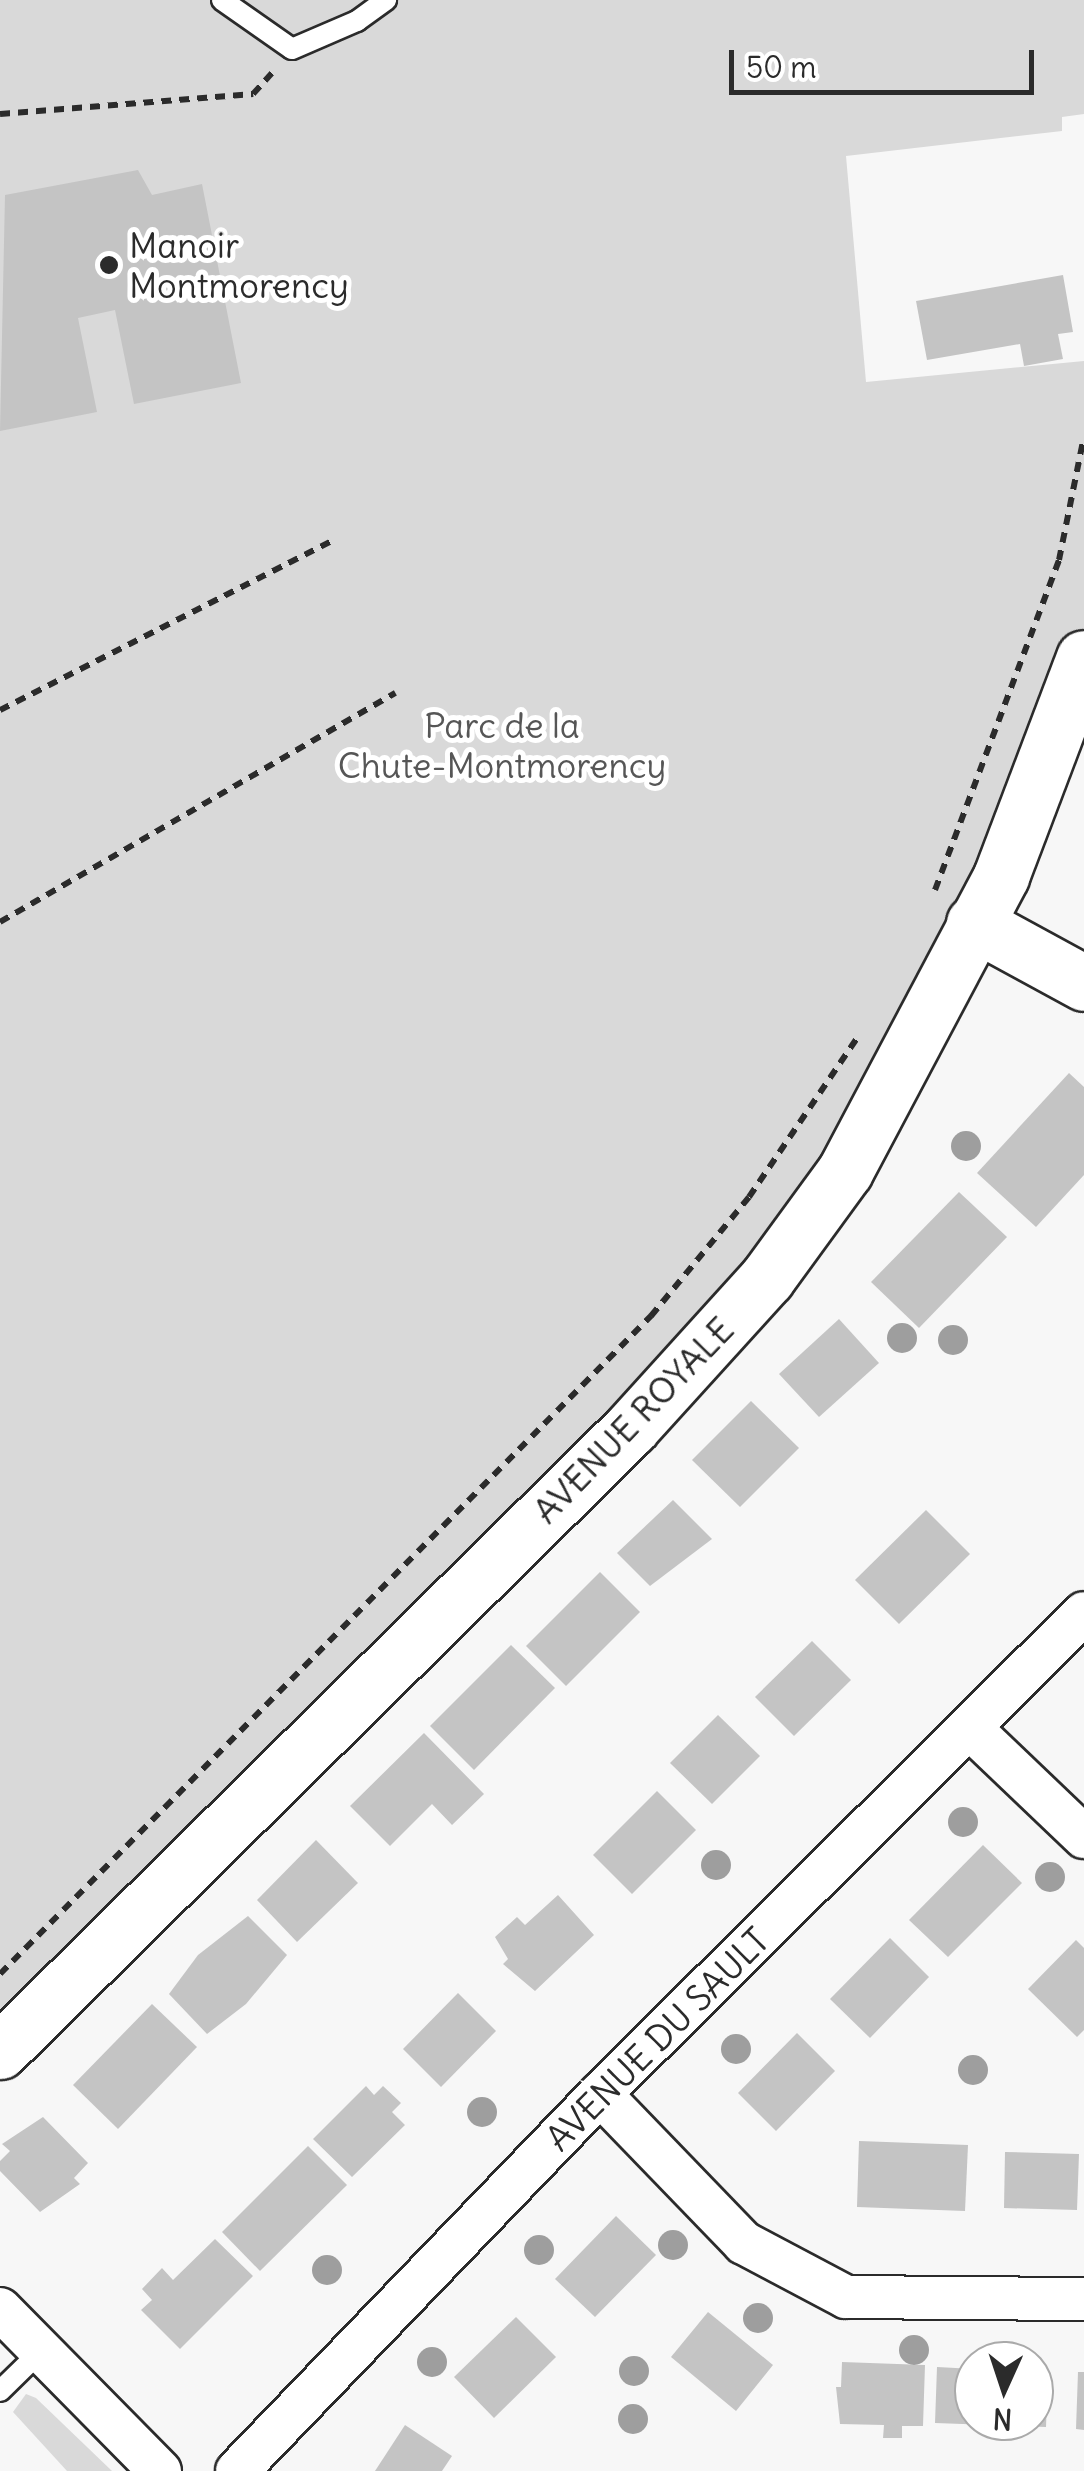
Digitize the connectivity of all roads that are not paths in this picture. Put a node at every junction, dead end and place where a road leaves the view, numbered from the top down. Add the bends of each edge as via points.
1 (222, 0) edge
2 (386, 0) edge
3 (1084, 658) edge
4 (951, 915) junction
5 (1084, 983) edge
6 (1084, 1613) edge
7 (970, 1728) junction
8 (1084, 1837) edge
9 (0, 2051) edge
10 (600, 2094) junction
11 (1084, 2299) edge
12 (0, 2309) edge
13 (41, 2351) junction
14 (0, 2390) edge
15 (160, 2471) edge
16 (236, 2471) edge

1 - 2 lane via 292,49 357,21
3 - 4 main road, AVENUE ROYALE via 1002,876
4 - 5 main road
4 - 9 main road, AVENUE ROYALE via 845,1171 767,1278 631,1428
6 - 7 street, AVENUE DU SAULT
7 - 8 street
7 - 10 street, AVENUE DU SAULT
10 - 11 street via 744,2242 846,2298
10 - 16 street, AVENUE DU SAULT
12 - 13 street
13 - 14 lane
13 - 15 street

